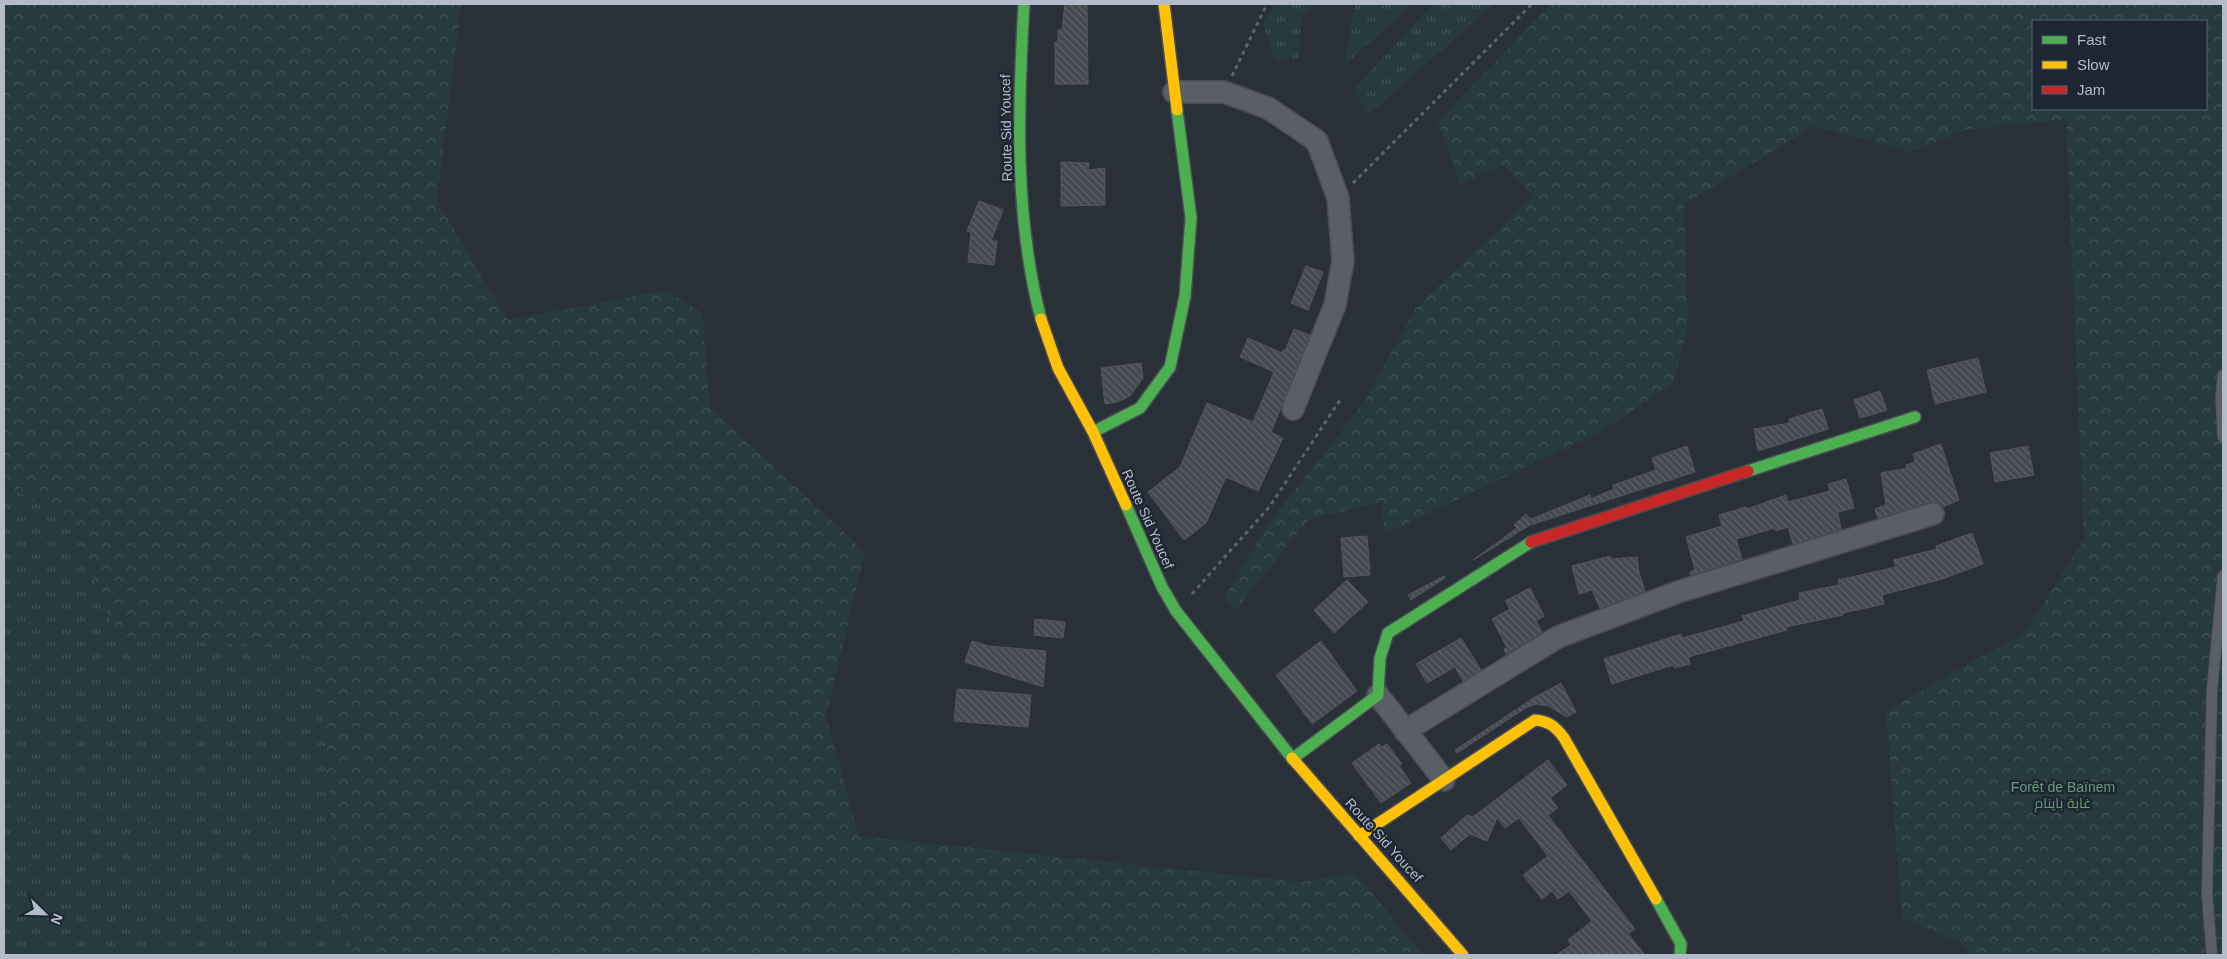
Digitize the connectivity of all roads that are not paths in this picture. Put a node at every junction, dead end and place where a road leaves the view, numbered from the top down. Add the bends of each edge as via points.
1 (1024, 4) edge
2 (1164, 4) edge
3 (1174, 92) junction
4 (2223, 375) edge
5 (1293, 409) dead end
6 (1915, 417) dead end
7 (1093, 432) junction
8 (2223, 437) edge
9 (1933, 514) dead end
10 (2223, 576) edge
11 (1378, 695) junction
12 (1405, 730) junction
13 (1292, 759) junction
14 (1444, 780) junction
15 (1359, 836) junction
16 (1464, 955) edge
17 (1680, 955) edge
18 (2212, 955) edge

1 - 7 street, Route Sid Youcef via 1020,68 1020,177 1031,275 1054,360
2 - 3 street
3 - 5 street via 1224,92 1268,108 1317,140 1338,198 1343,261 1335,306
3 - 7 street via 1191,218 1184,296 1170,367 1140,408
4 - 8 lane
6 - 11 street via 1534,540 1388,633 1381,645
7 - 13 street, Route Sid Youcef via 1162,587 1176,611
9 - 12 street via 1678,592 1558,637
10 - 18 lane via 2212,690 2207,894
11 - 12 street
11 - 13 street
12 - 14 street
13 - 15 street, Route Sid Youcef
14 - 15 street
14 - 17 street via 1535,720 1556,726 1681,944
15 - 16 street, Route Sid Youcef

